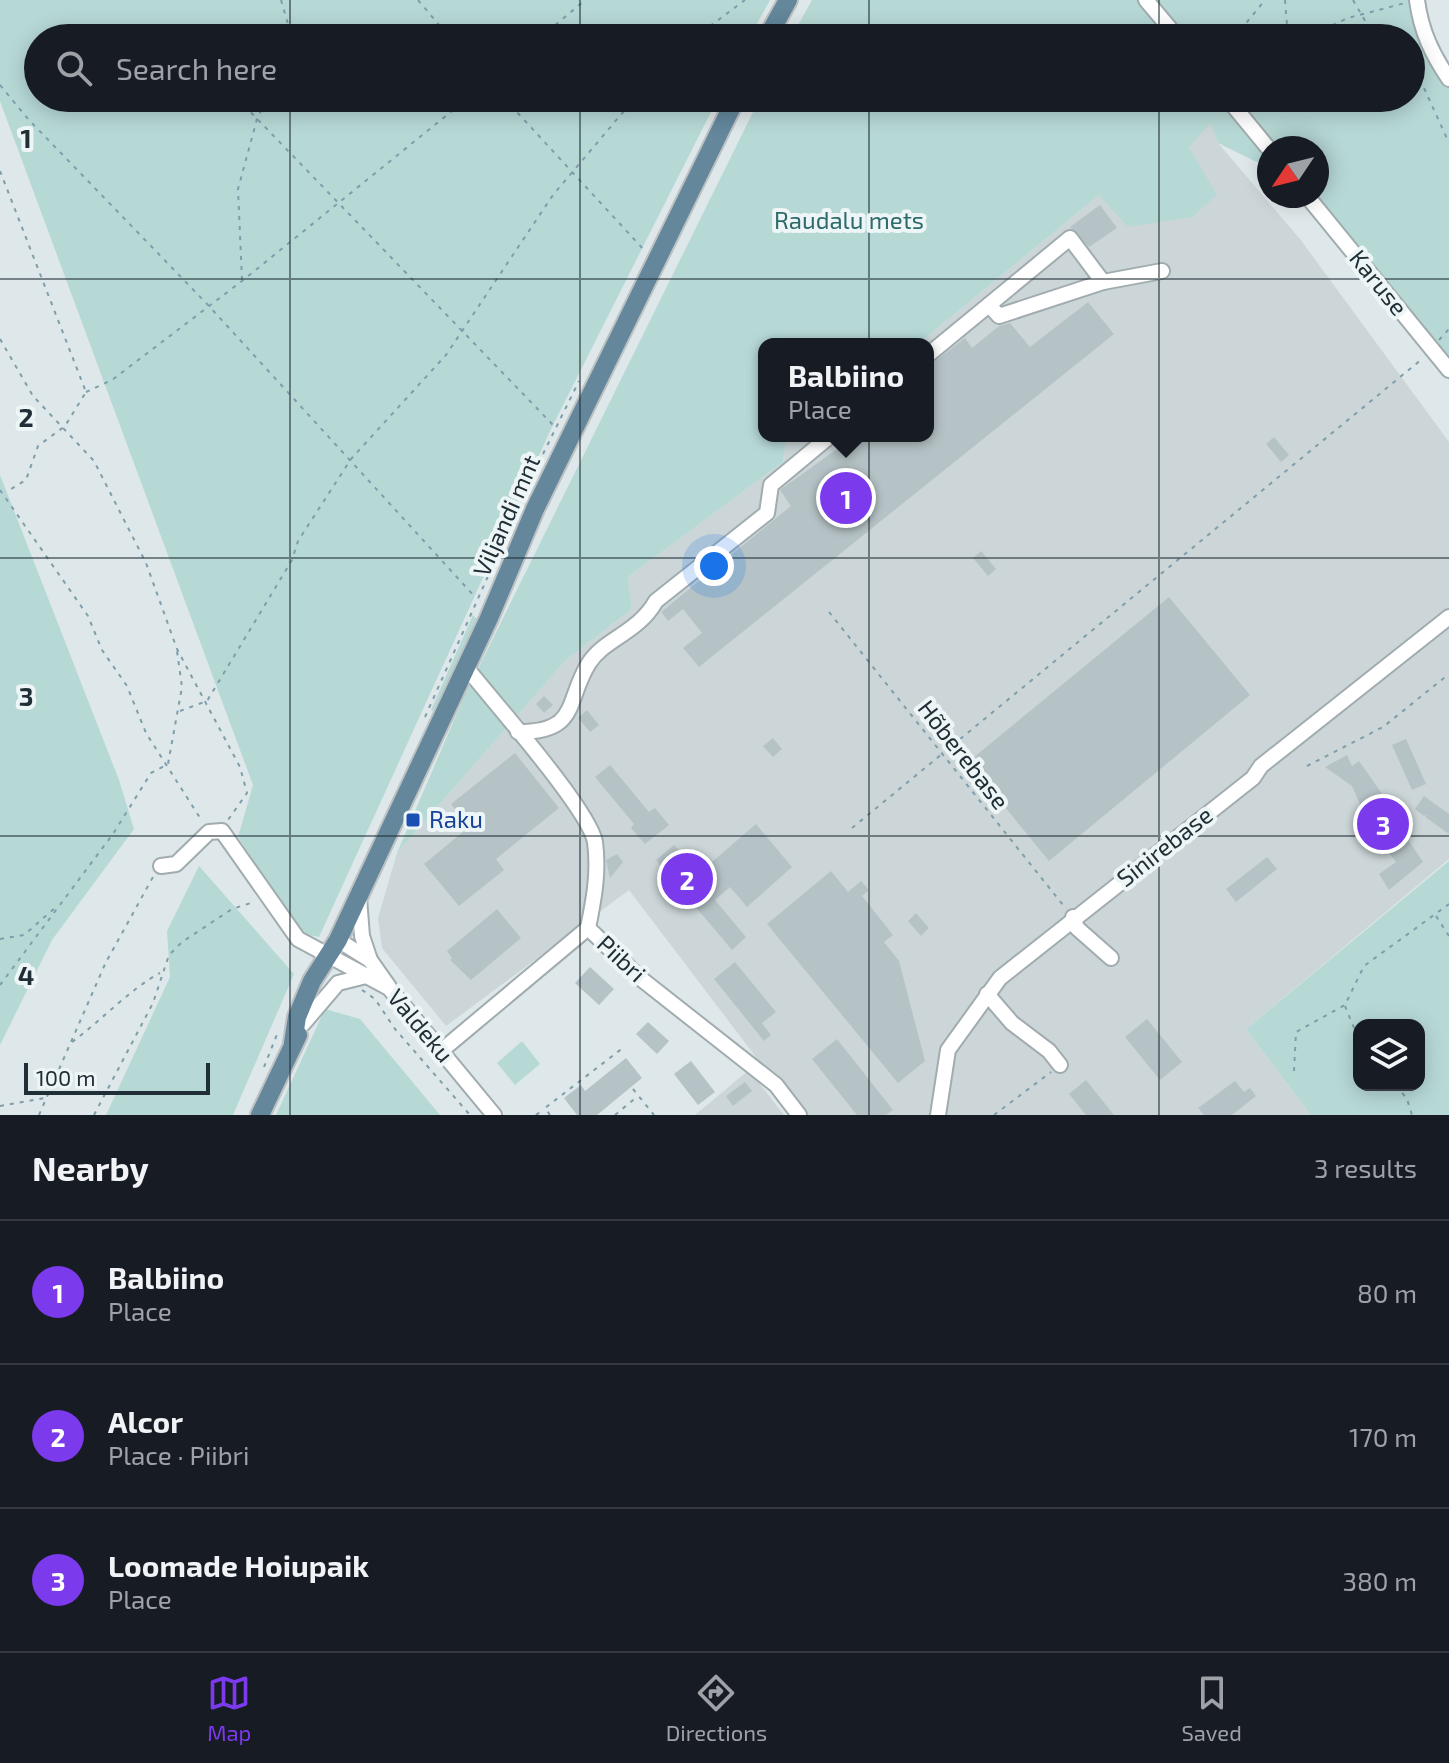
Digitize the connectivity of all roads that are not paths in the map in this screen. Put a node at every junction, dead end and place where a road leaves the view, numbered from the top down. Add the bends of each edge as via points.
1 (788, 0) edge
2 (1146, 0) edge
3 (1418, 1) edge
4 (775, 24) edge
5 (1166, 24) edge
6 (1421, 24) edge
7 (1425, 35) edge
8 (1449, 79) edge
9 (729, 112) edge
10 (1239, 112) edge
11 (1258, 136) edge
12 (1317, 208) edge
13 (1162, 271) dead end
14 (1103, 282) junction
15 (989, 305) junction
16 (934, 350) edge
17 (1449, 370) edge
18 (823, 442) edge
19 (1449, 617) edge
20 (466, 667) junction
21 (518, 732) junction
22 (161, 866) road end
23 (359, 895) junction
24 (1073, 917) junction
25 (588, 928) junction
26 (334, 948) junction
27 (1111, 958) dead end
28 (370, 968) junction
29 (987, 994) junction
30 (303, 1024) junction
31 (293, 1043) junction
32 (441, 1051) junction
33 (1060, 1065) road end
34 (260, 1115) edge
35 (494, 1115) edge
36 (799, 1115) edge
37 (938, 1115) edge

1 - 4 main road
2 - 5 street
3 - 6 street
7 - 8 street
9 - 20 main road, Viljandi mnt via 535,509
10 - 11 street
12 - 17 street, Karuse via 1435,344
13 - 14 street
14 - 15 street via 999,316
14 - 15 street via 1070,238
15 - 16 street
18 - 21 street via 771,485 767,513 656,601 645,620 590,662 573,705 560,722 549,729
19 - 24 street, Sinirebase via 1265,770
20 - 21 street
20 - 23 main road, Viljandi mnt
21 - 25 street via 579,809 594,838 597,884
22 - 26 street, Valdeku via 176,864 216,831 288,928 308,946
23 - 26 main road, Viljandi mnt
23 - 28 street
24 - 27 street via 1077,928
24 - 29 street, Sinirebase via 1018,960
25 - 32 street, Piibri
25 - 36 street, Piibri via 640,978 767,1077
26 - 28 street, Valdeku
26 - 30 main road, Viljandi mnt via 331,967
26 - 31 main road, Viljandi mnt via 312,981
28 - 30 street via 338,983
28 - 32 street, Valdeku
29 - 33 street
29 - 37 street, Sinirebase via 948,1050
30 - 31 main road, Viljandi mnt
31 - 34 main road, Viljandi mnt
32 - 35 street, Valdeku

